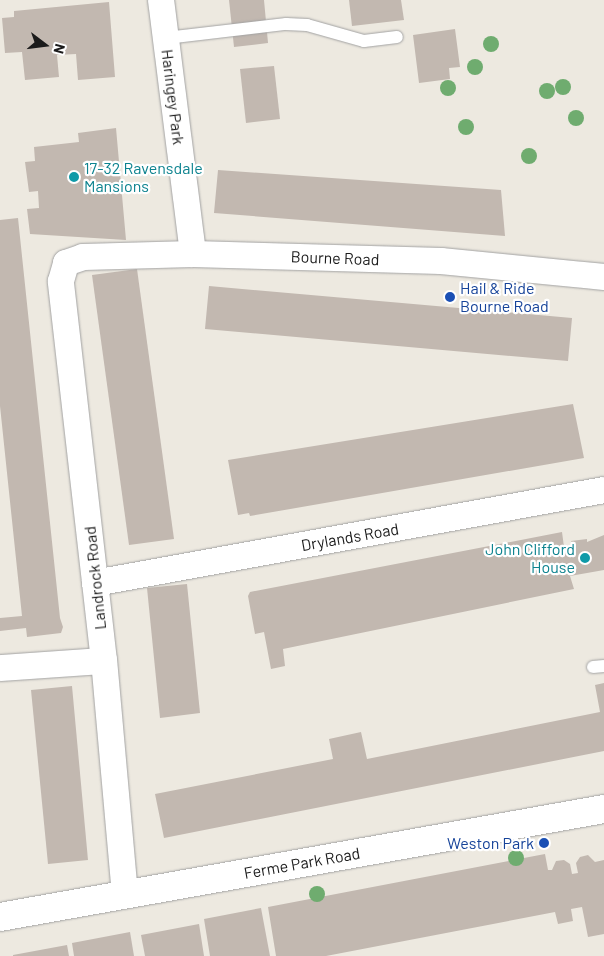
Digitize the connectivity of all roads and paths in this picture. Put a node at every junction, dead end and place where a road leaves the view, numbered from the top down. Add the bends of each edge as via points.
1 (160, 0) edge
2 (397, 37) dead end
3 (166, 38) junction
4 (193, 254) junction
5 (66, 263) joint
6 (604, 277) edge
7 (604, 490) edge
8 (95, 583) junction
9 (104, 661) junction
10 (0, 668) edge
11 (604, 809) edge
12 (125, 895) junction
13 (0, 917) edge

1 - 3 street, Haringey Park
2 - 3 lane via 364,41 307,24 286,24
3 - 4 street, Haringey Park
4 - 5 street, Bourne Road via 83,257
4 - 6 street, Bourne Road via 441,260
5 - 8 street, Landrock Road via 61,281
7 - 8 street, Drylands Road
8 - 9 street, Landrock Road
9 - 10 street
9 - 12 street, Landrock Road
11 - 12 street, Ferme Park Road
12 - 13 street, Ferme Park Road

